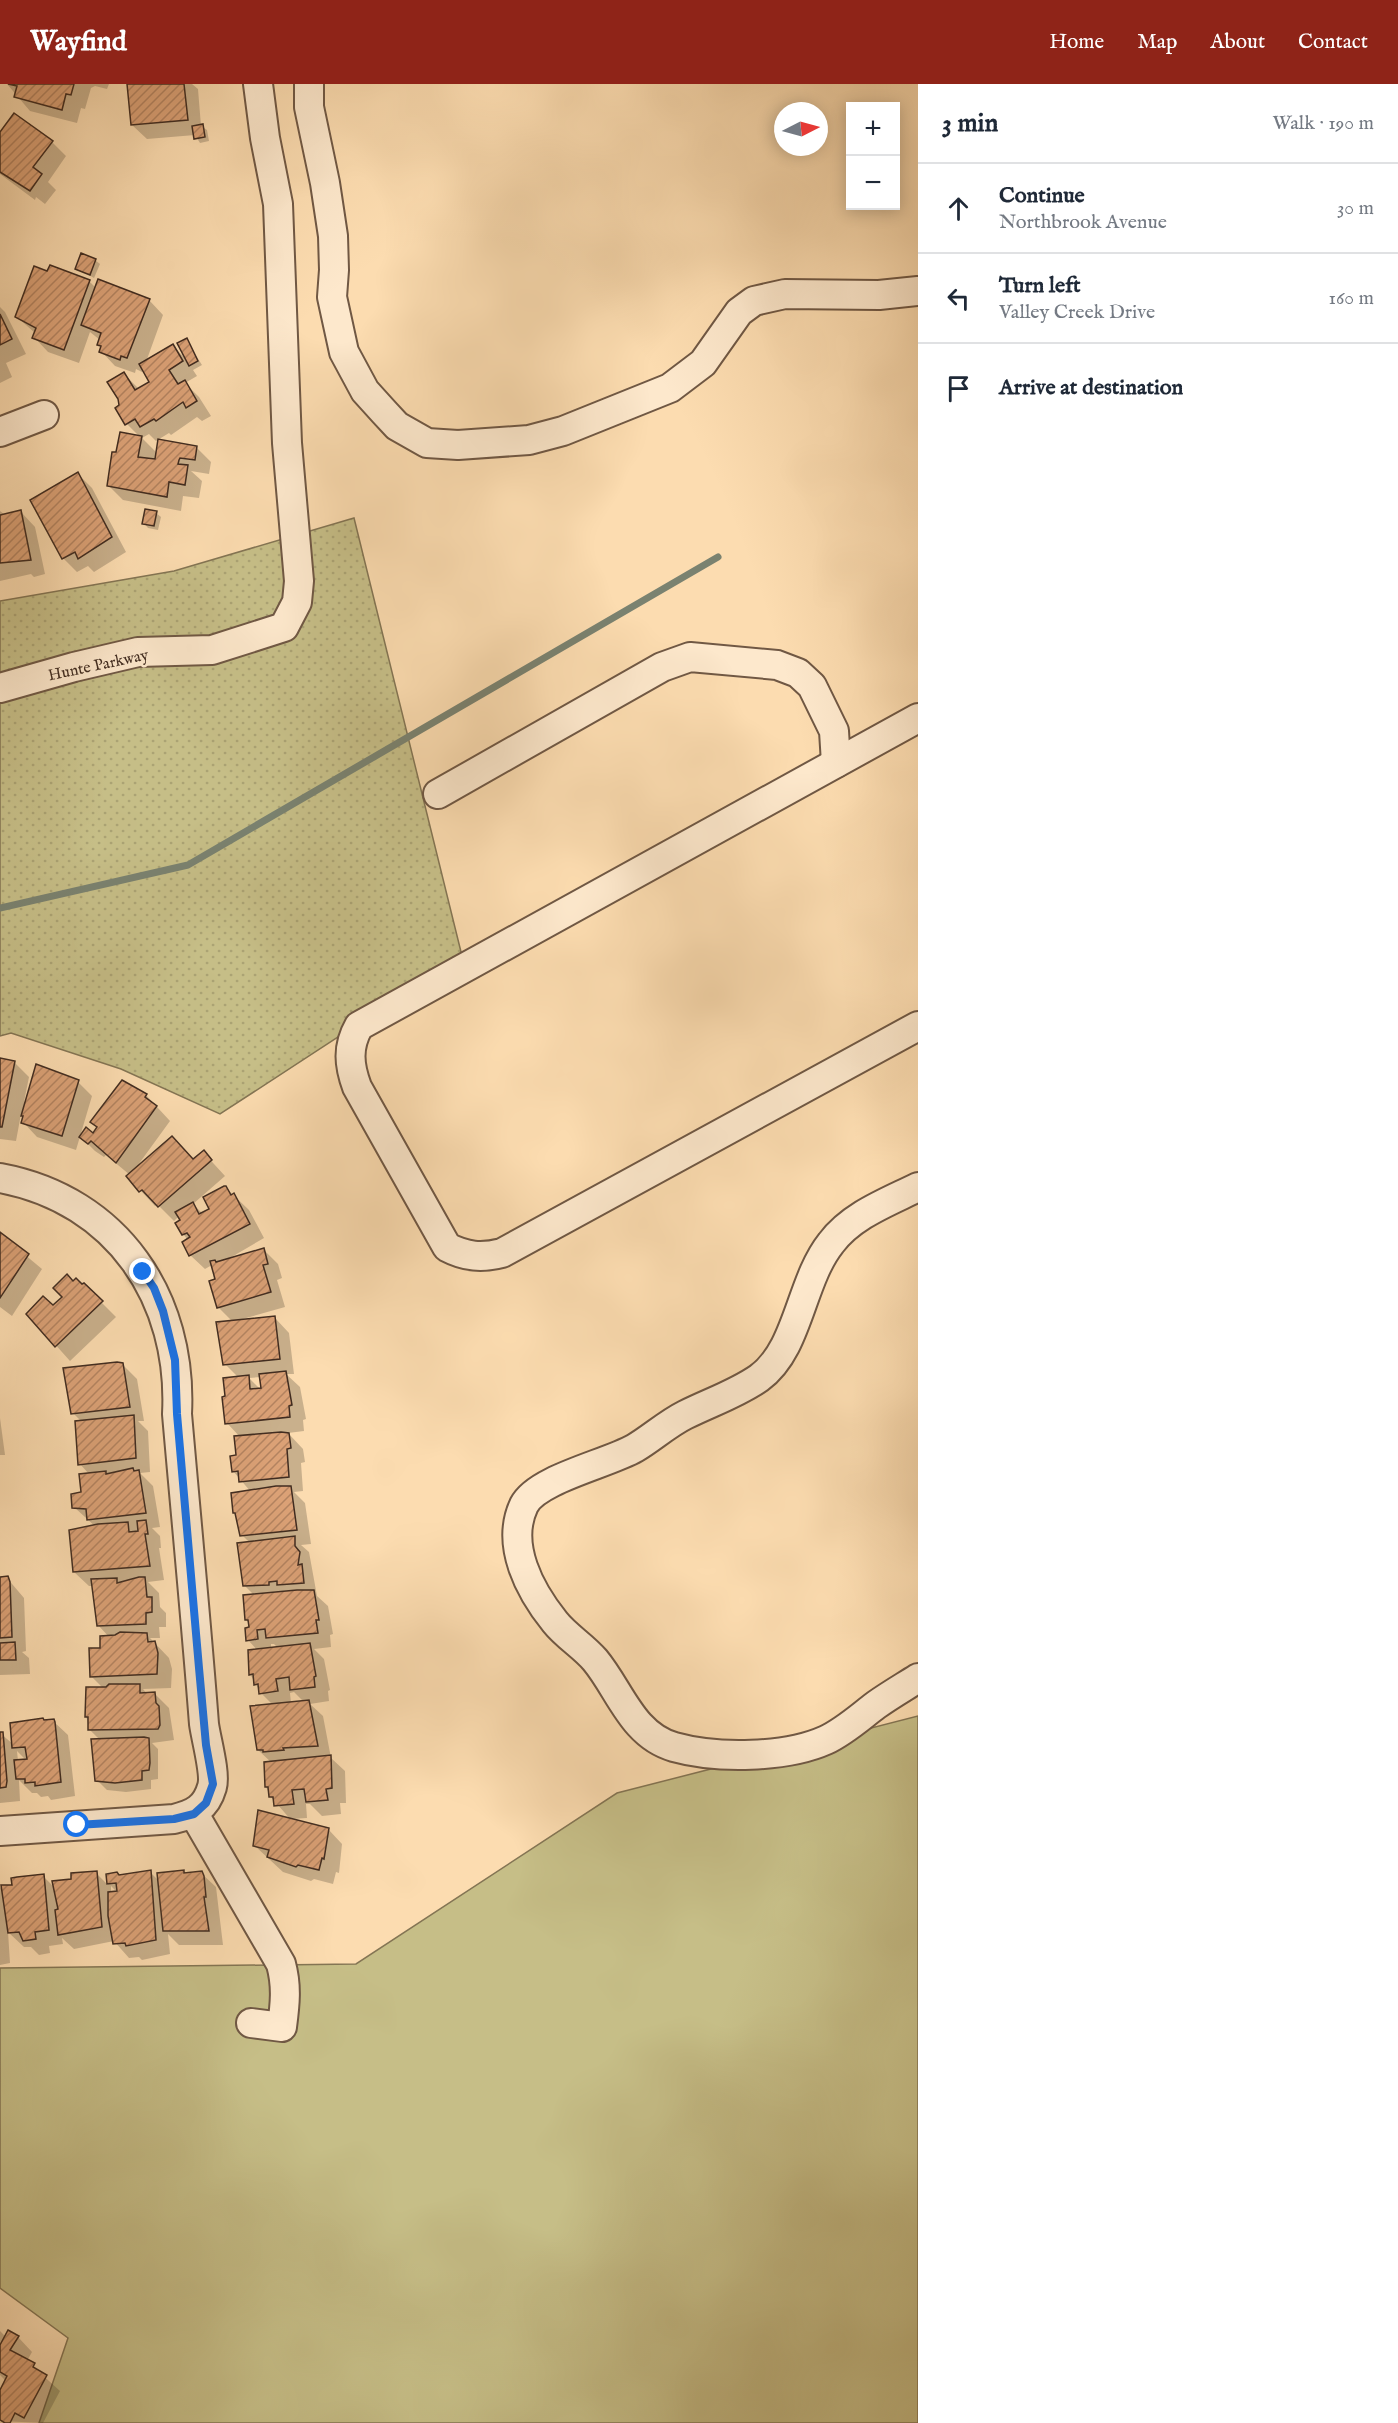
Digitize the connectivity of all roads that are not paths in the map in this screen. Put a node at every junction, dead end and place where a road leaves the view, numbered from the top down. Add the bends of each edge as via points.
1 (258, 84) edge
2 (309, 84) edge
3 (918, 291) edge
4 (44, 415) dead end
5 (0, 432) edge
6 (0, 688) edge
7 (918, 718) edge
8 (836, 763) junction
9 (438, 794) dead end
10 (918, 1026) edge
11 (0, 1178) edge
12 (918, 1187) edge
13 (918, 1678) edge
14 (200, 1808) junction
15 (0, 1831) edge
16 (251, 2023) dead end

1 - 6 street, Hunte Parkway via 278,204 285,421 299,580 297,602 284,627 223,647 138,652
2 - 3 street via 309,107 333,236 332,297 344,352 365,391 390,419 415,438 458,445 529,440 563,432 670,388 703,363 739,312 754,301 785,294 879,295
4 - 5 street
7 - 8 street
8 - 9 street via 834,731 812,686 798,673 777,665 690,657 662,667
8 - 10 street via 359,1026 352,1039 350,1069 447,1247 460,1254 485,1257 502,1253
11 - 14 street via 69,1203 114,1237 154,1288 163,1311 177,1378 199,1668 213,1784
12 - 13 street via 865,1213 831,1243 802,1298 779,1357 762,1376 735,1394 684,1415 636,1448 545,1485 525,1504 517,1544 524,1570 555,1622 594,1658 636,1724 673,1747 750,1755 804,1747 839,1733
14 - 15 street via 174,1819
14 - 16 street via 282,1970 287,1989 282,2027

